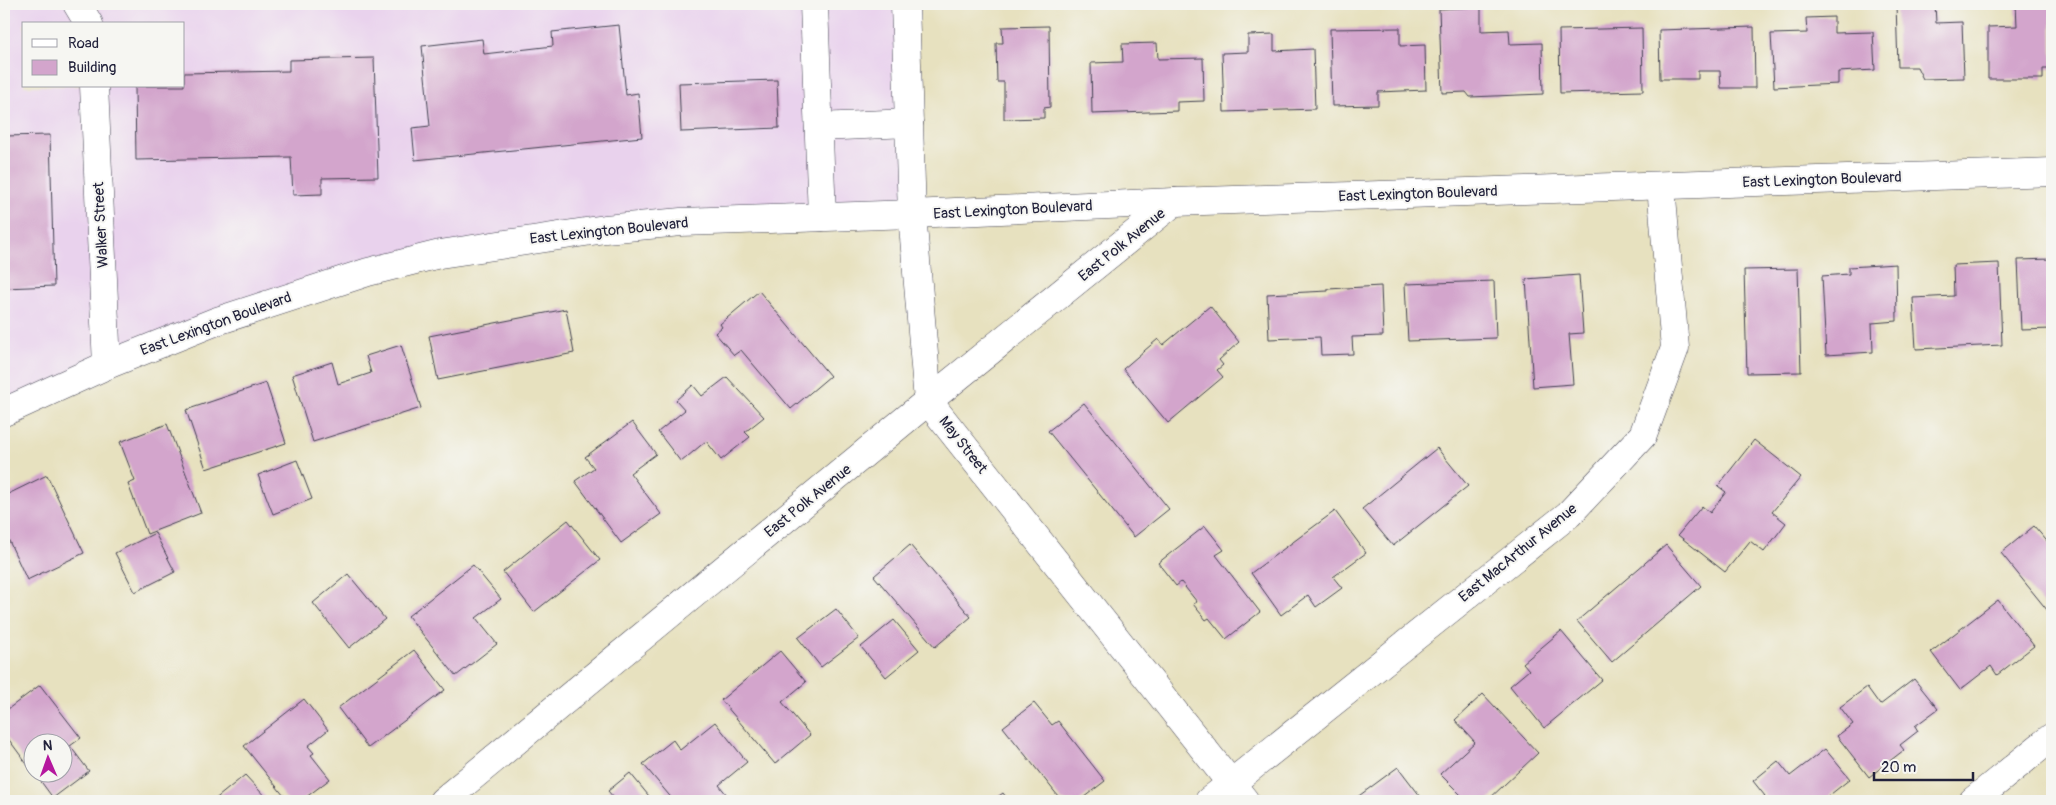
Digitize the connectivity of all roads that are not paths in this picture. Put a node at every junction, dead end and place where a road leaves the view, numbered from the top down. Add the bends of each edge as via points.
1 (77, 4) edge
2 (100, 4) edge
3 (814, 4) edge
4 (905, 4) edge
5 (88, 22) edge
6 (95, 22) edge
7 (94, 88) edge
8 (909, 123) junction
9 (819, 127) junction
10 (2052, 172) edge
11 (1662, 186) junction
12 (1174, 202) junction
13 (912, 214) junction
14 (822, 217) junction
15 (107, 365) junction
16 (928, 401) junction
17 (4, 412) edge
18 (2052, 737) edge
19 (1238, 792) edge
20 (443, 801) edge
21 (1209, 801) edge
22 (1973, 801) edge

1 - 5 street
2 - 6 street
3 - 9 street
4 - 8 street, May Street
7 - 15 street, Walker Street
8 - 9 street
8 - 13 street, May Street
9 - 14 street
10 - 11 street, East Lexington Boulevard
11 - 12 street, East Lexington Boulevard
11 - 19 street, East MacArthur Avenue via 1675,348 1643,434 1569,514
12 - 13 street, East Lexington Boulevard
12 - 16 street, East Polk Avenue
13 - 14 street, East Lexington Boulevard
13 - 16 street, May Street
14 - 15 street, East Lexington Boulevard via 672,223 522,240 440,254 290,296
15 - 17 street, East Lexington Boulevard
16 - 19 street, May Street
16 - 20 street, East Polk Avenue
18 - 22 street
19 - 21 street, East MacArthur Avenue

